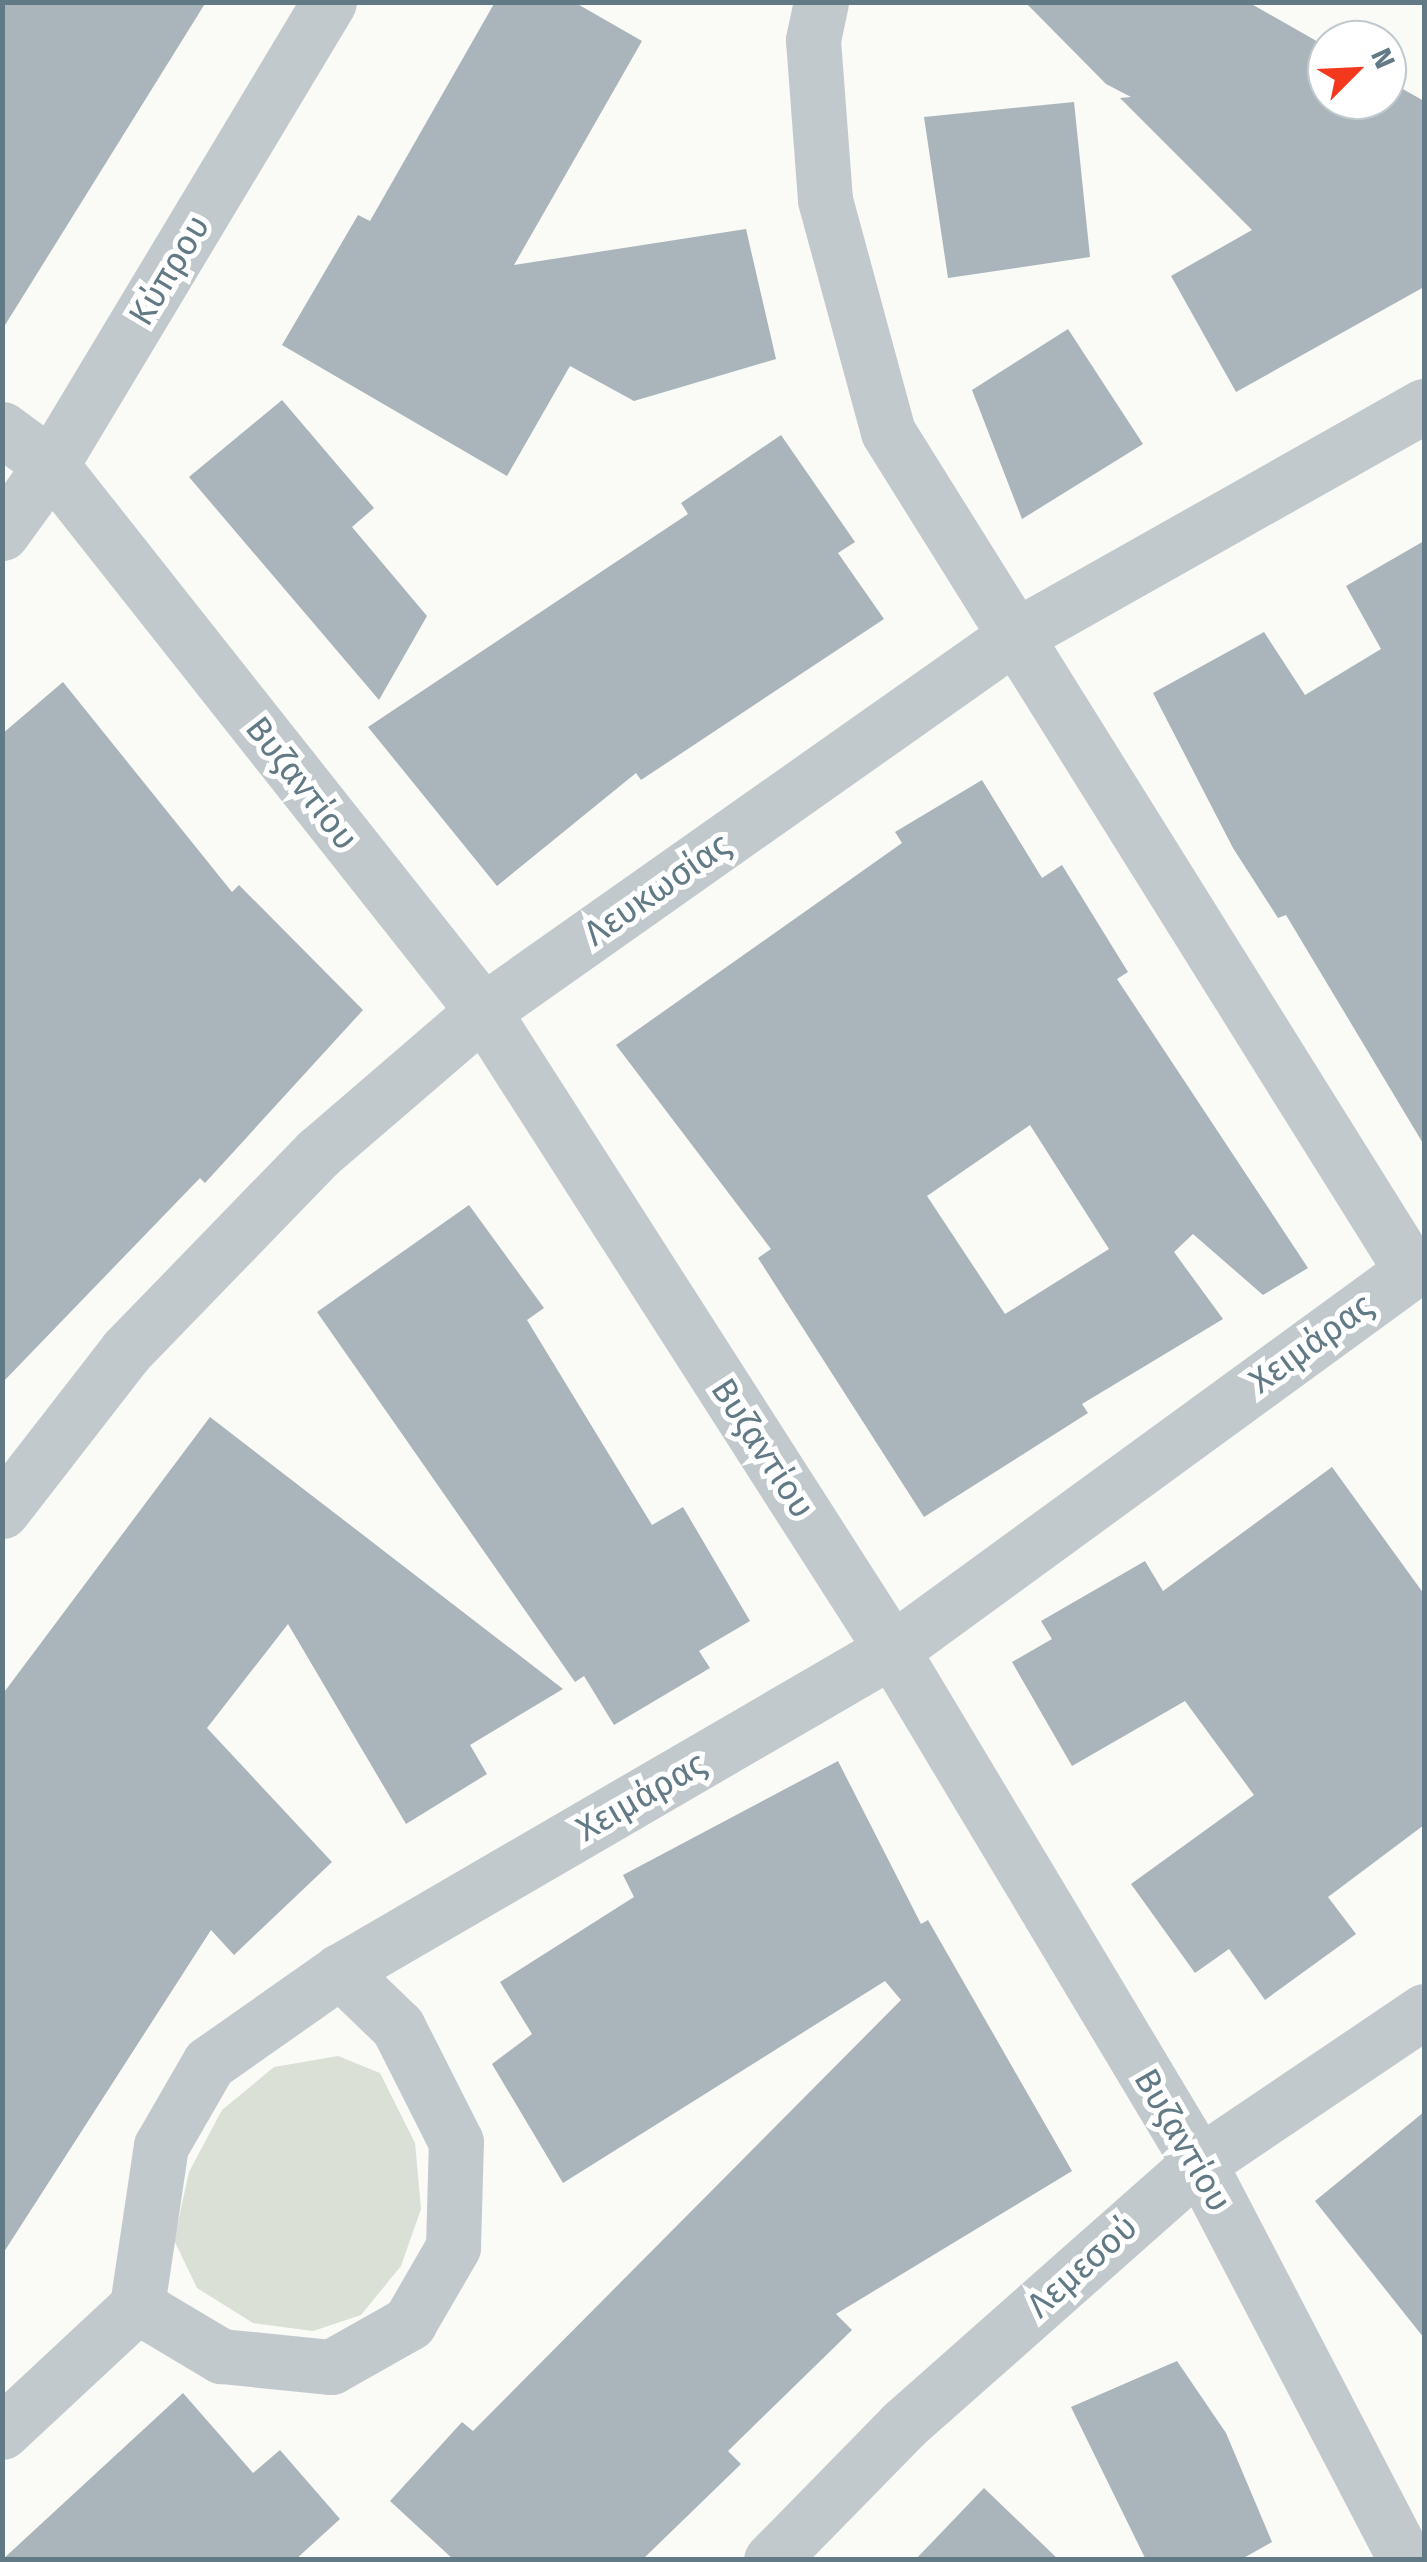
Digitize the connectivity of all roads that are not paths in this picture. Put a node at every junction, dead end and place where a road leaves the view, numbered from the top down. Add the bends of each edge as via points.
1 (329, 2) edge
2 (821, 2) edge
3 (1424, 406) edge
4 (2, 429) edge
5 (52, 465) junction
6 (2, 533) edge
7 (1012, 638) junction
8 (483, 1011) junction
9 (1418, 1266) edge
10 (2, 1511) edge
11 (892, 1650) junction
12 (340, 1971) junction
13 (1424, 2011) edge
14 (1199, 2163) junction
15 (137, 2306) junction
16 (2, 2432) edge
17 (1411, 2552) edge
18 (771, 2560) edge

1 - 5 street, Κύπρου
2 - 7 street via 813,40 825,200 888,432
3 - 7 street, Λευκωσίας
4 - 5 street, Βυζαντίου
5 - 6 street, Κύπρου
5 - 8 street, Βυζαντίου
7 - 8 street, Λευκωσίας
7 - 9 street
8 - 10 street, Λευκωσίας via 318,1153 126,1351
8 - 11 street, Βυζαντίου
9 - 11 street, Χειμάρας
11 - 12 street, Χειμάρας
11 - 14 street, Βυζαντίου
12 - 15 street, Χειμάρας via 209,2063 161,2146
12 - 15 street via 398,2027 456,2142 453,2247 409,2323 330,2366 221,2356
13 - 14 street, Λεμεσού
14 - 17 street, Βυζαντίου
14 - 18 street, Λεμεσού via 904,2425
15 - 16 street

